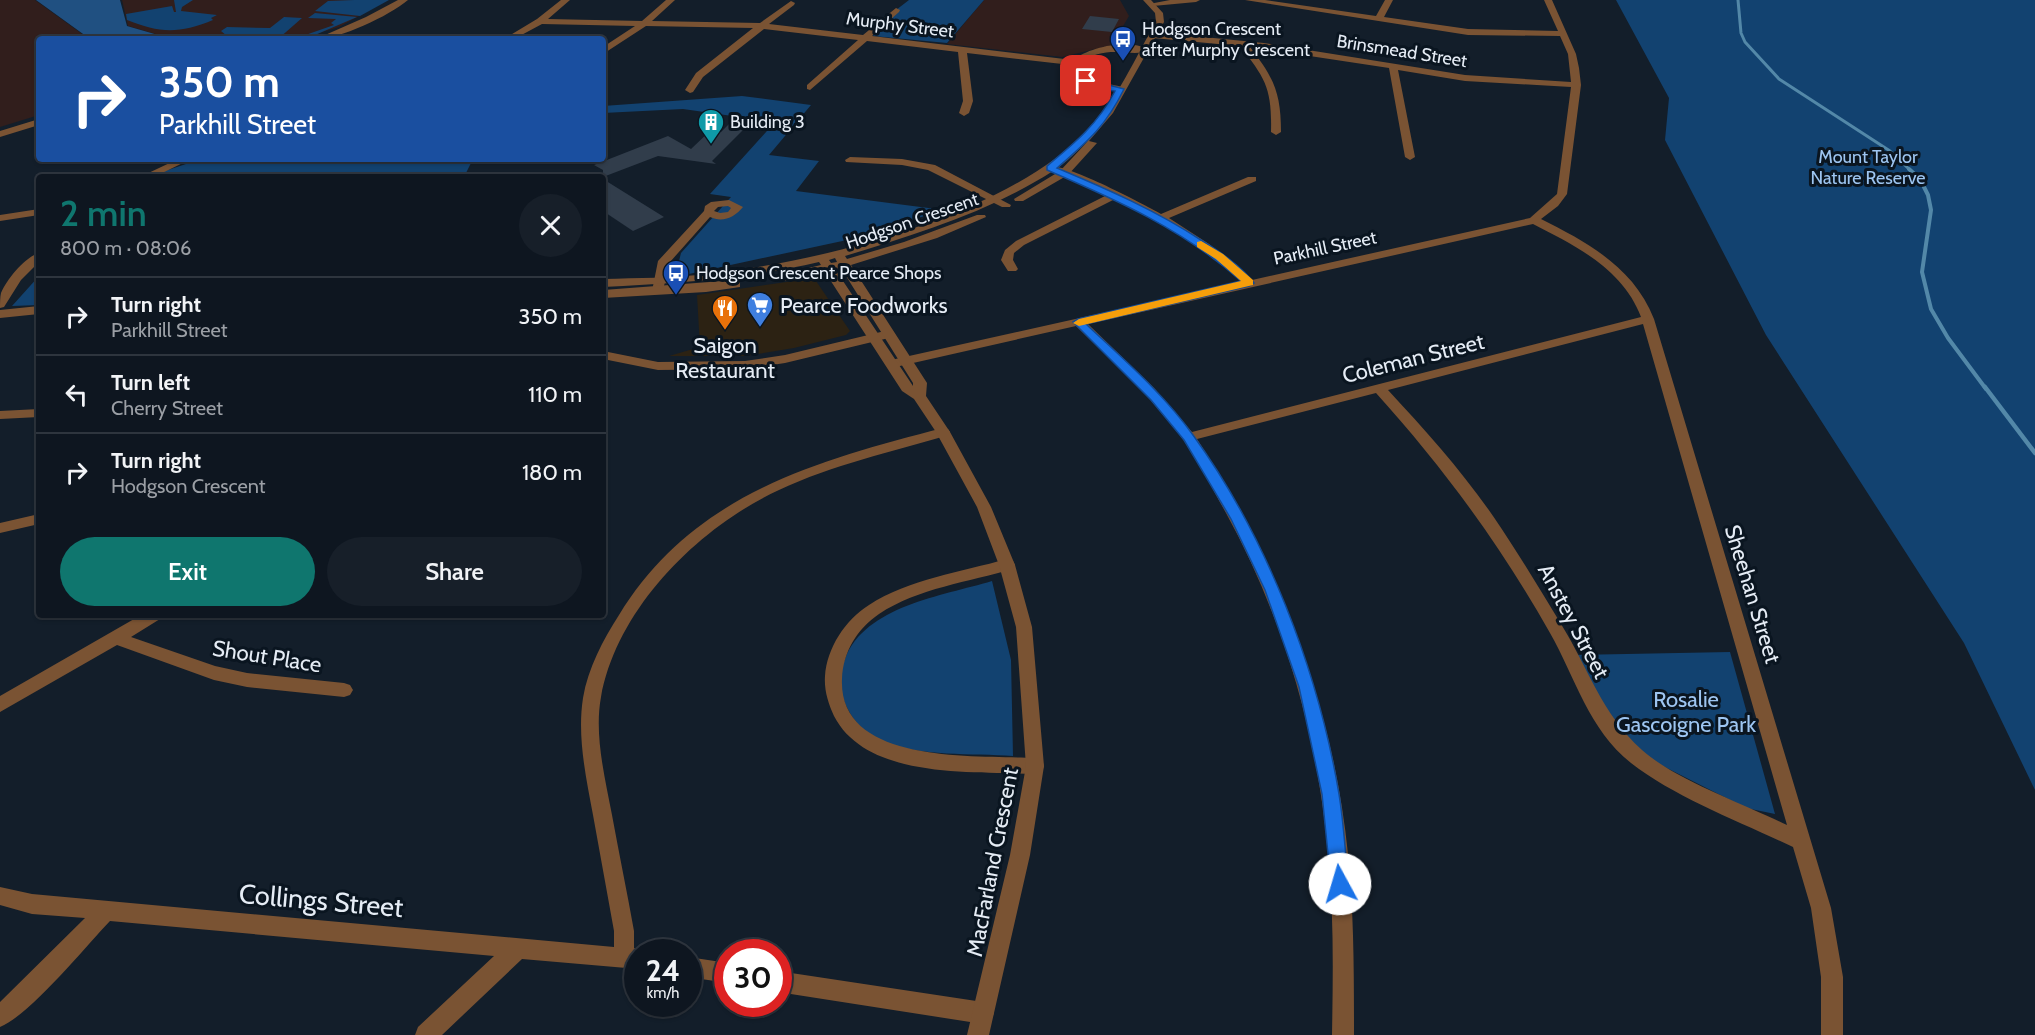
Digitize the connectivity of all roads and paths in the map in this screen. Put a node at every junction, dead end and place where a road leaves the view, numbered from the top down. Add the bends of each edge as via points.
1 (404, 0) edge
2 (566, 0) edge
3 (671, 0) edge
4 (1196, 0) edge
5 (1249, 0) edge
6 (1259, 0) edge
7 (1389, 0) edge
8 (1548, 0) edge
9 (1150, 2) edge
10 (791, 3) dead end
11 (896, 10) dead end
12 (1379, 18) junction
13 (540, 21) junction
14 (646, 22) junction
15 (763, 26) junction
16 (1563, 34) junction
17 (1153, 35) junction
18 (327, 36) edge
19 (512, 36) edge
20 (867, 37) junction
21 (1242, 43) junction
22 (606, 49) edge
23 (962, 49) junction
24 (1144, 50) junction
25 (1075, 63) junction
26 (1393, 68) junction
27 (1576, 85) junction
28 (810, 87) dead end
29 (1120, 89) junction
30 (690, 90) dead end
31 (964, 113) dead end
32 (36, 123) edge
33 (1093, 132) junction
34 (1276, 132) dead end
35 (0, 134) edge
36 (1410, 157) dead end
37 (850, 160) dead end
38 (179, 162) edge
39 (1051, 168) junction
40 (1064, 173) junction
41 (153, 174) edge
42 (1252, 179) dead end
43 (1115, 195) junction
44 (994, 200) junction
45 (1006, 206) junction
46 (36, 212) edge
47 (709, 212) dead end
48 (0, 218) edge
49 (1161, 218) junction
50 (1534, 220) junction
51 (36, 258) edge
52 (841, 259) junction
53 (825, 263) junction
54 (1012, 269) dead end
55 (1249, 283) junction
56 (606, 284) edge
57 (659, 286) junction
58 (606, 294) edge
59 (0, 304) edge
60 (36, 310) edge
61 (0, 314) edge
62 (1648, 319) junction
63 (1078, 322) junction
64 (889, 334) junction
65 (874, 338) junction
66 (606, 356) edge
67 (906, 361) junction
68 (891, 364) junction
69 (1378, 388) junction
70 (920, 396) junction
71 (36, 413) edge
72 (0, 415) edge
73 (943, 432) junction
74 (1188, 437) junction
75 (36, 520) edge
76 (0, 528) edge
77 (1007, 565) junction
78 (149, 618) edge
79 (116, 638) junction
80 (344, 690) dead end
81 (0, 705) edge
82 (1035, 766) junction
83 (1803, 842) junction
84 (0, 896) edge
85 (106, 911) junction
86 (626, 939) edge
87 (519, 947) junction
88 (624, 957) edge
89 (792, 983) edge
90 (983, 1013) junction
91 (0, 1016) edge
92 (426, 1035) edge
93 (978, 1035) edge
94 (1343, 1035) edge
95 (1832, 1035) edge

1 - 18 street
2 - 13 street
3 - 14 street
4 - 9 street
5 - 6 street
6 - 12 street
7 - 12 street
8 - 16 street, Parkhill Street
9 - 17 street, Hodgson Crescent via 1159,13 1160,22
10 - 15 street
11 - 20 street
12 - 16 street via 1468,32
13 - 14 street, Murphy Street
13 - 19 street
14 - 15 street, Murphy Street
14 - 22 street
15 - 20 street, Murphy Street
15 - 30 street via 699,75
16 - 27 street, Parkhill Street via 1572,54
17 - 21 street, Brinsmead Street
17 - 24 street, Hodgson Crescent
20 - 23 street, Murphy Street
20 - 28 street
21 - 26 street, Brinsmead Street
21 - 34 street via 1270,78
23 - 25 street, Murphy Street
23 - 31 street via 968,101
24 - 25 street via 1103,49
24 - 29 street, Hodgson Crescent
25 - 29 street via 1075,73 1086,81
26 - 27 street, Brinsmead Street via 1491,81
26 - 36 street
27 - 50 street, Parkhill Street via 1562,194
29 - 33 street, Hodgson Crescent
32 - 35 street
33 - 39 street, Hodgson Crescent
33 - 40 street, Hodgson Crescent via 1093,142
37 - 44 street via 931,167
38 - 41 street
39 - 40 street
39 - 44 street, Hodgson Crescent
40 - 43 street
40 - 45 street, Hodgson Crescent
42 - 49 street
43 - 49 street
43 - 54 street via 1020,243 1009,252 1007,260
44 - 45 street
44 - 52 street, Hodgson Crescent
45 - 52 street, Hodgson Crescent via 940,234
46 - 48 street
47 - 57 street via 663,261
49 - 55 street via 1220,256
50 - 55 street, Parkhill Street
50 - 62 street, Sheehan Street via 1606,264 1639,297
51 - 59 street via 24,268
52 - 53 street, Hodgson Crescent
52 - 64 street, MacFarland Crescent
53 - 57 street, Hodgson Crescent via 706,288
53 - 65 street, MacFarland Crescent
55 - 63 street, Parkhill Street
56 - 57 street, Hodgson Crescent
57 - 58 street, Hodgson Crescent
60 - 61 street
62 - 69 street, Coleman Street
62 - 83 street, Sheehan Street
63 - 67 street, Parkhill Street
63 - 74 street via 1155,397
64 - 65 street
64 - 67 street, MacFarland Crescent
65 - 66 street via 746,365 658,366
65 - 68 street, MacFarland Crescent
67 - 68 street, Parkhill Street
67 - 70 street, MacFarland Crescent via 920,383
68 - 70 street, MacFarland Crescent via 907,388
69 - 74 street, Coleman Street
69 - 83 street, Anstey Street via 1414,426 1487,519 1552,622 1611,731 1637,757 1671,778
70 - 73 street, MacFarland Crescent
71 - 72 street
73 - 77 street, MacFarland Crescent via 984,507
73 - 86 street via 803,475 732,510 666,562 631,608 608,647 591,710 591,755
74 - 94 street via 1238,519 1272,590 1306,687 1334,827 1342,907
75 - 76 street
77 - 82 street, MacFarland Crescent via 1024,627
77 - 82 street via 884,603 844,639 834,664 833,687 840,712 857,734 882,749 917,759
78 - 79 street
79 - 80 street, Shout Place via 214,674
79 - 81 street
82 - 90 street, MacFarland Crescent via 1020,855
83 - 95 street, Sheehan Street via 1821,908 1832,978
84 - 85 street, Collings Street via 32,904
85 - 87 street, Collings Street
85 - 91 street
87 - 88 street, Collings Street
87 - 92 street
89 - 90 street
90 - 93 street, MacFarland Crescent

